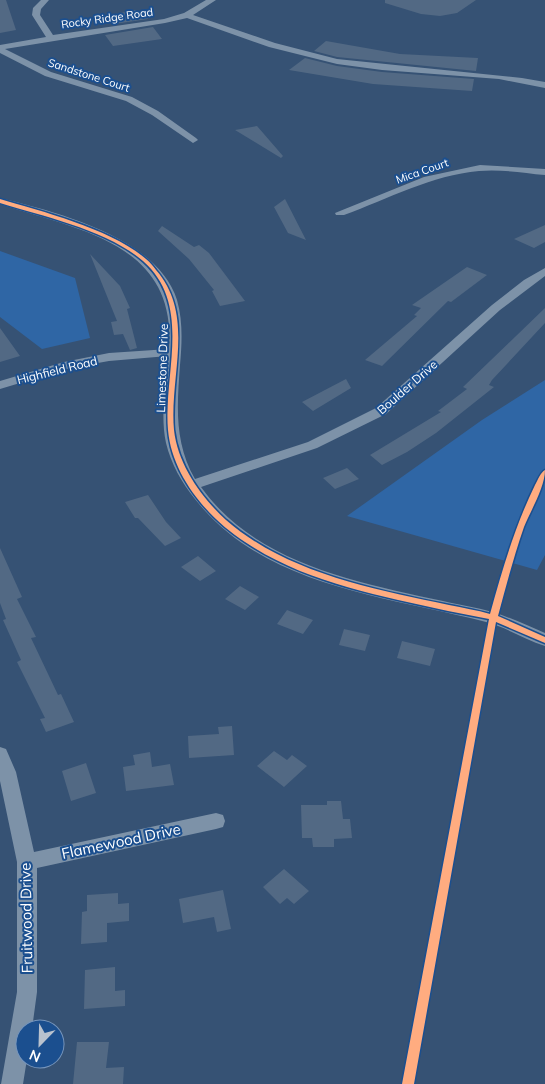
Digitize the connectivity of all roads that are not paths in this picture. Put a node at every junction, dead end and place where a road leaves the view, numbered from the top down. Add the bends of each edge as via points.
1 (45, 0) edge
2 (212, 0) edge
3 (187, 15) junction
4 (51, 38) junction
5 (0, 49) edge
6 (545, 86) edge
7 (194, 140) dead end
8 (545, 172) edge
9 (0, 201) edge
10 (340, 213) dead end
11 (545, 272) edge
12 (175, 352) junction
13 (0, 385) edge
14 (191, 485) junction
15 (545, 640) edge
16 (0, 754) edge
17 (216, 821) dead end
18 (27, 862) junction
19 (12, 1084) edge

1 - 4 street via 36,15
2 - 3 street, Rocky Ridge Road
3 - 4 street, Rocky Ridge Road
3 - 6 street via 270,45 325,59 395,69 498,76
4 - 5 street, Rocky Ridge Road
5 - 7 street, Sandstone Court via 48,74 129,99 156,113
8 - 10 street, Mica Court via 478,168 449,173
9 - 12 street, Limestone Drive via 118,243 145,260 163,279 174,303
11 - 14 street, Boulder Drive via 514,291 382,410 346,431 294,453
12 - 13 street, Highfield Road via 109,357
12 - 14 street, Limestone Drive via 172,431 178,456
14 - 15 street, Limestone Drive via 224,523 269,554 336,582 493,618
16 - 18 street, Fruitwood Drive
17 - 18 street, Flamewood Drive
18 - 19 street, Fruitwood Drive via 28,992

